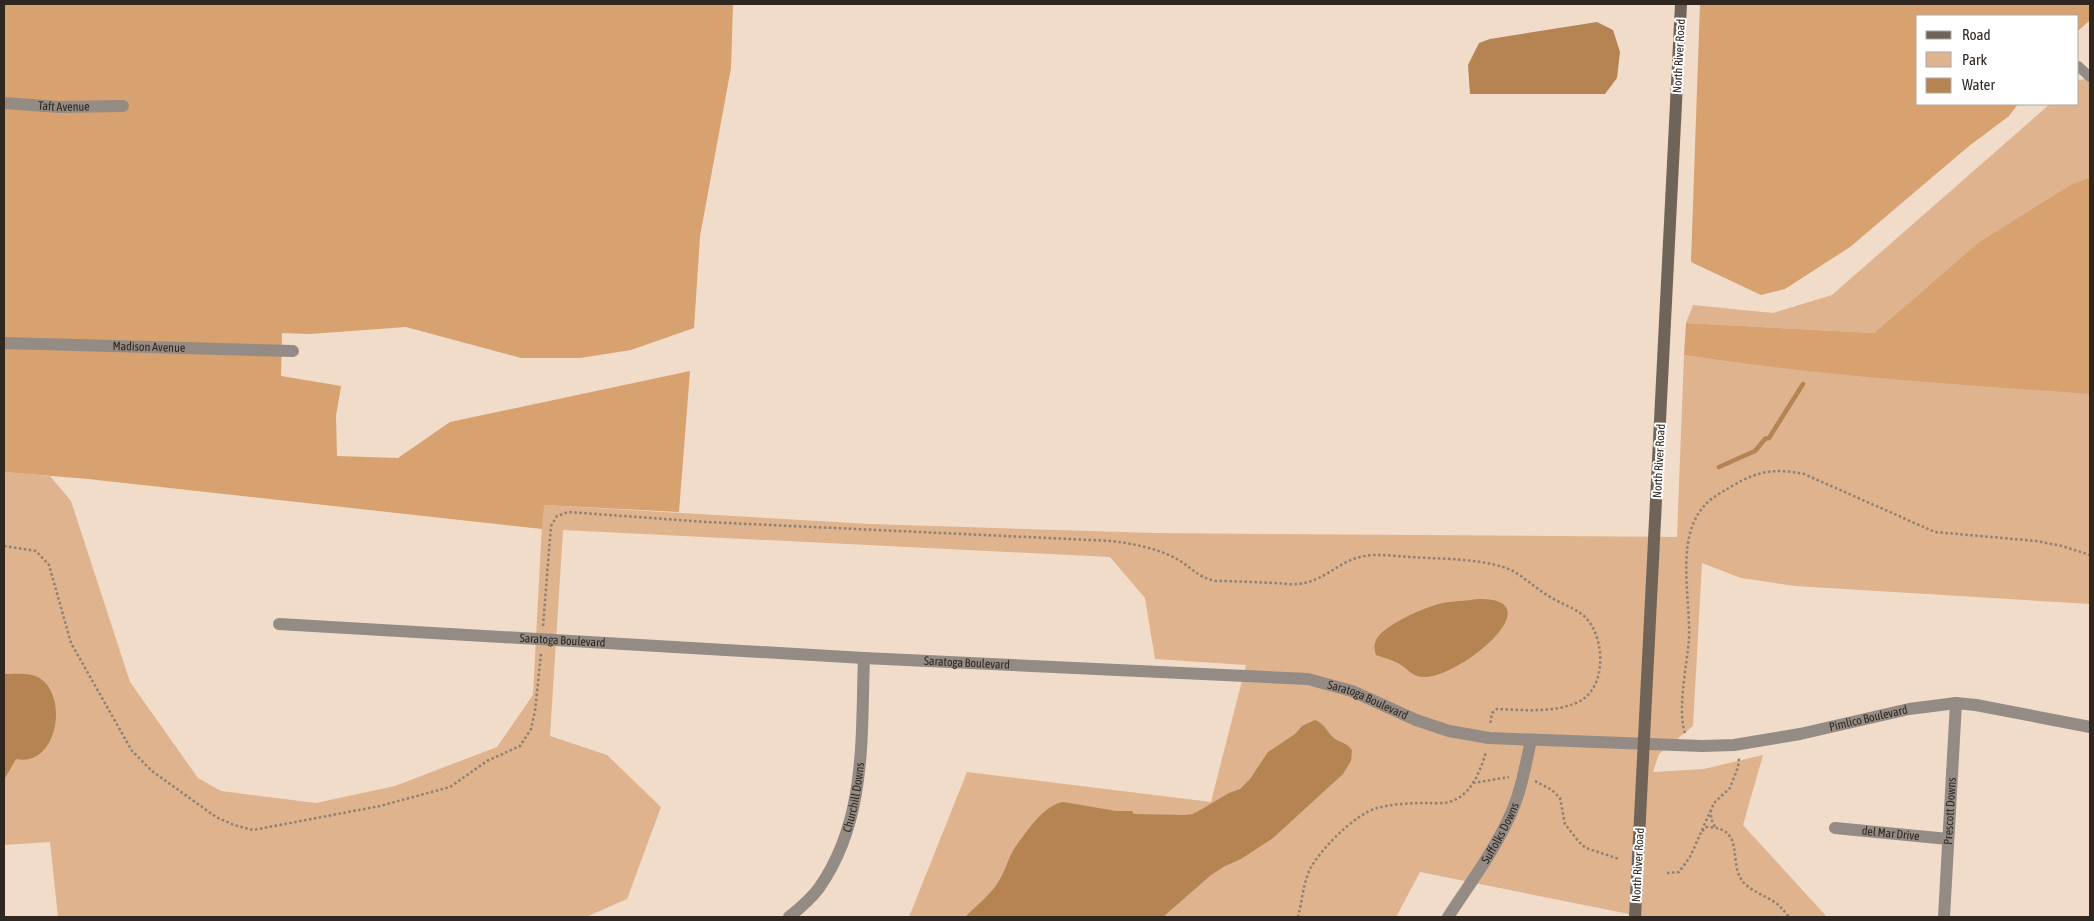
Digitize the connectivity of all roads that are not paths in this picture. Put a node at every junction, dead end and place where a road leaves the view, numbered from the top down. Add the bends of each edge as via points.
1 (1681, 4) edge
2 (2079, 67) edge
3 (2090, 76) edge
4 (4, 102) edge
5 (123, 106) dead end
6 (4, 343) edge
7 (293, 351) dead end
8 (279, 624) dead end
9 (864, 658) junction
10 (1956, 704) junction
11 (2090, 727) edge
12 (1531, 740) junction
13 (1644, 744) junction
14 (1835, 828) dead end
15 (1948, 839) junction
16 (788, 917) edge
17 (1448, 917) edge
18 (1635, 917) edge
19 (1944, 917) edge

1 - 13 street, North River Road
2 - 3 lane
4 - 5 street, Taft Avenue via 59,107
6 - 7 street, Madison Avenue
8 - 9 street, Saratoga Boulevard
9 - 12 street, Saratoga Boulevard via 1308,679 1352,691 1416,720 1449,730 1490,738
9 - 16 street, Churchill Downs via 856,798 849,829 839,854 818,889
10 - 11 street, Pimlico Boulevard
10 - 13 street, Pimlico Boulevard via 1909,709 1740,744
10 - 15 street, Prescott Downs
12 - 13 street, Saratoga Boulevard
12 - 17 street, Suffolks Downs via 1518,796 1508,821
13 - 18 street, North River Road
14 - 15 street, del Mar Drive
15 - 19 street, Prescott Downs

